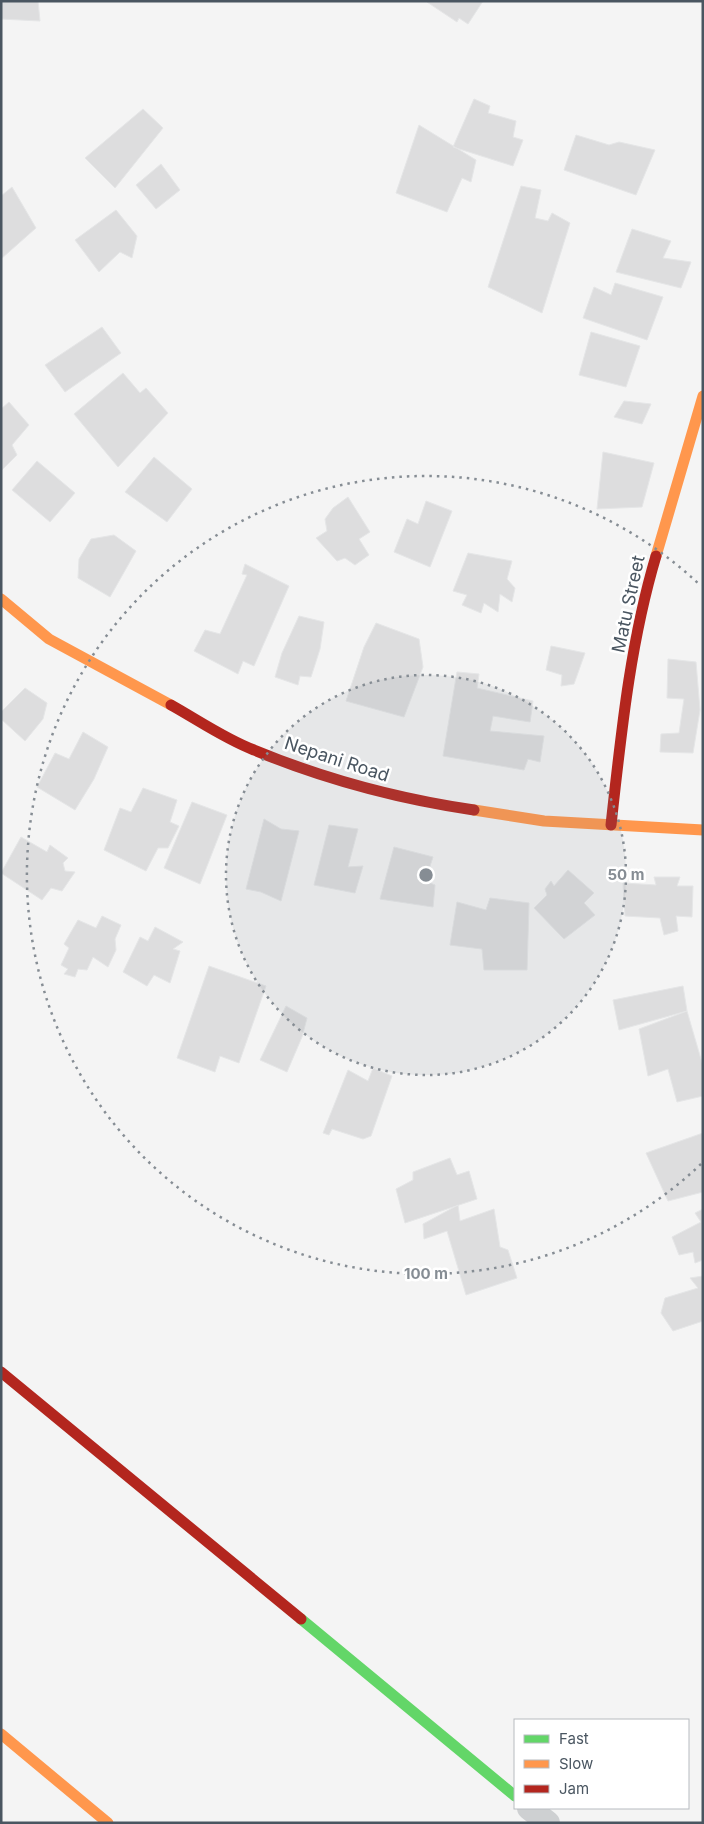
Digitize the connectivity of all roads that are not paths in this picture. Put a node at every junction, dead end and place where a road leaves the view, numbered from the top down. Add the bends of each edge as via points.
1 (703, 396) edge
2 (1, 599) edge
3 (612, 825) junction
4 (703, 830) edge
5 (1, 1372) edge
6 (1, 1734) edge
7 (514, 1795) edge
8 (530, 1809) edge
9 (108, 1823) edge
10 (548, 1823) edge

1 - 3 street, Matu Street via 646,588 623,712
2 - 3 street, Nepani Road via 49,639 253,750 354,785 434,804 544,821
3 - 4 street, Nepani Road
5 - 7 street
6 - 9 street
8 - 10 street

